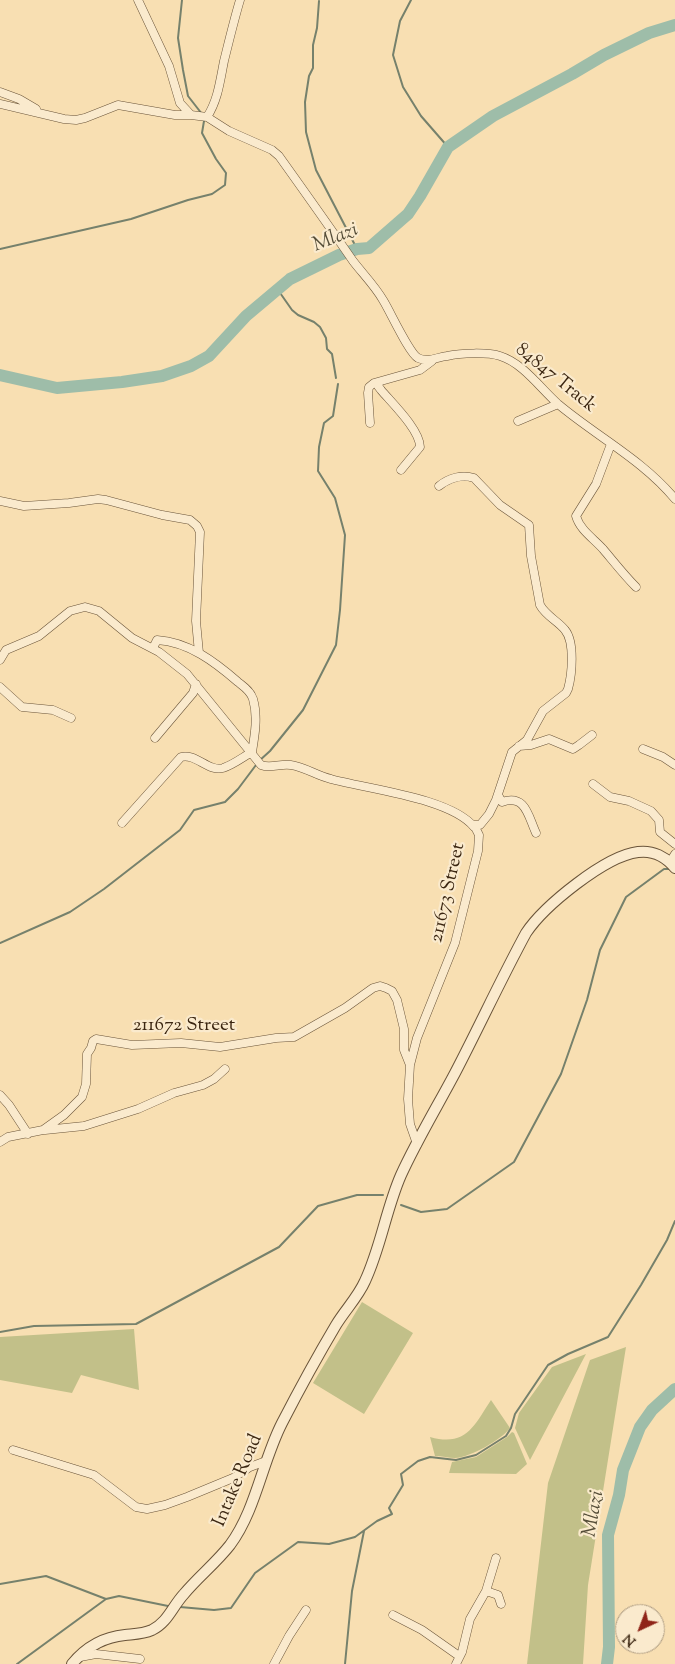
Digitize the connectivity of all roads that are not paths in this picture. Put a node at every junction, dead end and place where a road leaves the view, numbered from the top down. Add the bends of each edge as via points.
1 (138, 0) edge
2 (240, 0) edge
3 (0, 92) edge
4 (0, 104) edge
5 (44, 114) junction
6 (191, 115) junction
7 (207, 117) junction
8 (432, 361) junction
9 (379, 383) junction
10 (558, 404) junction
11 (518, 422) dead end
12 (370, 423) dead end
13 (611, 444) junction
14 (401, 470) dead end
15 (440, 486) dead end
16 (675, 499) edge
17 (0, 501) edge
18 (636, 587) dead end
19 (153, 648) junction
20 (199, 652) junction
21 (1, 656) edge
22 (196, 684) junction
23 (0, 687) edge
24 (71, 718) dead end
25 (592, 735) dead end
26 (155, 738) dead end
27 (519, 746) junction
28 (642, 749) dead end
29 (252, 752) junction
30 (675, 765) edge
31 (593, 784) dead end
32 (498, 795) junction
33 (122, 823) dead end
34 (474, 825) junction
35 (536, 833) dead end
36 (675, 844) edge
37 (673, 861) edge
38 (410, 1067) junction
39 (225, 1069) dead end
40 (0, 1095) edge
41 (43, 1130) junction
42 (28, 1134) junction
43 (0, 1142) edge
44 (417, 1144) junction
45 (13, 1450) dead end
46 (266, 1462) junction
47 (496, 1558) dead end
48 (486, 1591) junction
49 (501, 1604) dead end
50 (306, 1610) dead end
51 (393, 1615) dead end
52 (140, 1659) dead end
53 (458, 1660) edge
54 (75, 1661) edge
55 (274, 1664) edge

1 - 6 street via 169,66 180,103
2 - 7 street via 219,91
3 - 5 street
4 - 5 street
5 - 6 street via 76,120 118,105
6 - 7 street
7 - 8 street via 279,156 379,294 413,353 418,358
8 - 9 street, 84847 Track via 420,370
8 - 10 street, 84847 Track via 450,355 499,355 512,362
9 - 12 street via 368,389
9 - 14 street via 378,386 413,428 420,442 420,447
10 - 11 street
10 - 13 street, 84847 Track
13 - 16 street, 84847 Track
13 - 18 street via 596,484 576,516 582,528
15 - 27 street, 211673 Street via 456,477 474,478 500,505 529,525 538,601 543,611 569,636 572,656 566,693 544,711 527,740
17 - 20 street via 24,506 102,499 194,522 200,532 196,621
19 - 20 street via 160,640
19 - 21 street via 132,638 99,611 85,607 70,611 38,636 11,647
19 - 22 street via 180,667
20 - 29 street via 251,694 256,716
22 - 26 street via 193,693
22 - 29 street
23 - 24 street via 22,707 53,710
25 - 27 street via 572,749 549,739
27 - 32 street, 211673 Street via 512,752
28 - 30 street
29 - 33 street via 218,768 181,756
29 - 34 street via 264,766 289,764 332,780 420,800 461,815
31 - 36 street via 610,797 651,811 659,820 660,832
32 - 34 street, 211673 Street via 489,814 480,825
32 - 35 street via 502,802 516,800 521,803
34 - 38 street, 211673 Street via 479,835 478,851 455,943 419,1031
37 - 44 street, Intake Road via 640,852 617,859 568,890 535,920
38 - 41 street, 211672 Street via 404,1050 404,1029 397,1000 392,992 380,986 294,1037 220,1047 181,1043 132,1044 96,1039 87,1054 82,1097
38 - 44 street via 410,1124
39 - 41 street via 203,1085 174,1093 138,1109 84,1126
40 - 42 street
41 - 42 street, 211672 Street
42 - 43 street, 211672 Street via 8,1137
44 - 46 street, Intake Road via 400,1178 365,1281 304,1382
45 - 46 street via 94,1476 136,1507 147,1509 187,1497
46 - 54 street, Intake Road via 242,1526 230,1545 184,1593 168,1618 150,1631 115,1636 97,1643
47 - 48 street
48 - 49 street via 498,1595
48 - 53 street via 470,1619
50 - 55 street
51 - 53 street via 429,1634
52 - 54 street via 96,1654

